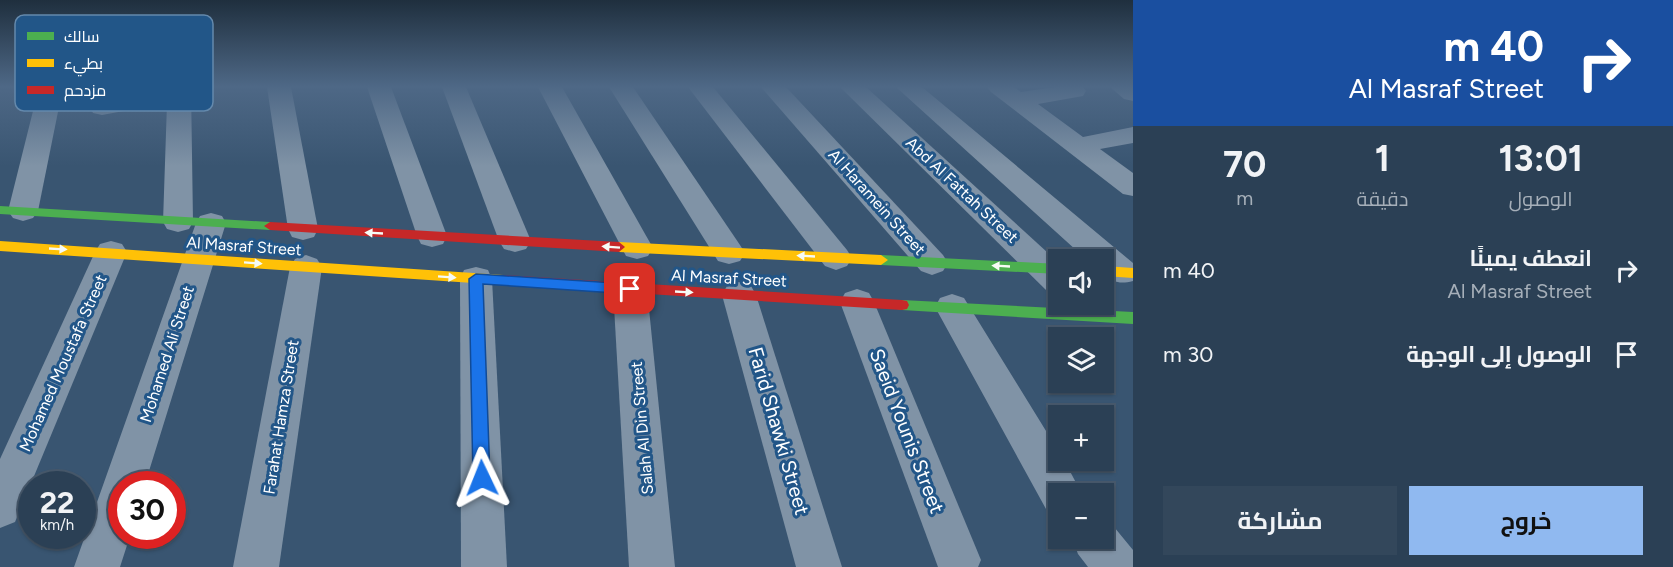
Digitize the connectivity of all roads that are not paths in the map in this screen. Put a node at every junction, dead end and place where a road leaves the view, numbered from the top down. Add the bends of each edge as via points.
1 (42, 113) edge
2 (182, 113) edge
3 (283, 113) edge
4 (388, 113) edge
5 (464, 113) edge
6 (564, 113) edge
7 (638, 113) edge
8 (721, 113) edge
9 (797, 113) edge
10 (881, 113) edge
11 (938, 113) edge
12 (1034, 113) edge
13 (1133, 135) edge
14 (1077, 146) junction
15 (1133, 188) edge
16 (11, 211) edge
17 (194, 223) junction
18 (303, 229) junction
19 (432, 236) junction
20 (515, 241) junction
21 (637, 248) junction
22 (2, 249) edge
23 (111, 252) junction
24 (729, 253) junction
25 (836, 258) junction
26 (199, 259) junction
27 (932, 263) junction
28 (306, 267) junction
29 (1048, 267) edge
30 (1120, 272) edge
31 (1048, 273) edge
32 (476, 279) junction
33 (630, 289) junction
34 (739, 295) junction
35 (857, 302) junction
36 (952, 307) junction
37 (1048, 309) edge
38 (1114, 315) edge
39 (1133, 318) edge
40 (128, 471) edge
41 (1054, 483) edge
42 (0, 507) edge
43 (108, 534) edge
44 (1103, 549) edge
45 (958, 560) dead end
46 (97, 567) edge
47 (256, 567) edge
48 (484, 567) edge
49 (652, 567) edge
50 (819, 567) edge
51 (1117, 567) edge

1 - 16 street
2 - 17 street, Mohamed Ali Street
3 - 18 street
4 - 19 street
5 - 20 street
6 - 21 street
7 - 24 street
8 - 25 street
9 - 27 street, Al Haramein Street
10 - 29 street, Abd Al Fattah Street
11 - 30 street
12 - 14 street
13 - 14 street
14 - 15 street
16 - 17 street, Al Masraf Street
17 - 18 street, Al Masraf Street
17 - 26 street, Mohamed Ali Street
19 -> 18 street, Al Masraf Street
19 - 20 street, Al Masraf Street
21 -> 20 street, Al Masraf Street
21 - 24 street, Al Masraf Street
22 -> 23 street, Al Masraf Street
23 - 26 street, Al Masraf Street
23 - 42 street, Mohamed Moustafa Street
25 -> 24 street, Al Masraf Street
25 - 27 street, Al Masraf Street
26 -> 28 street, Al Masraf Street
26 - 40 street, Mohamed Ali Street
31 -> 27 street, Al Masraf Street
28 -> 32 street, Al Masraf Street
28 - 47 street, Farahat Hamza Street
32 - 33 street, Al Masraf Street
32 - 48 street
33 -> 34 street, Al Masraf Street
33 - 49 street, Salah Al Din Street
34 - 35 street, Al Masraf Street
34 - 50 street, Farid Shawki Street
35 - 36 street, Al Masraf Street
35 - 45 street, Saeid Younis Street
36 - 37 street, Al Masraf Street
36 - 41 street
38 - 39 street, Al Masraf Street
43 - 46 street
44 - 51 street

